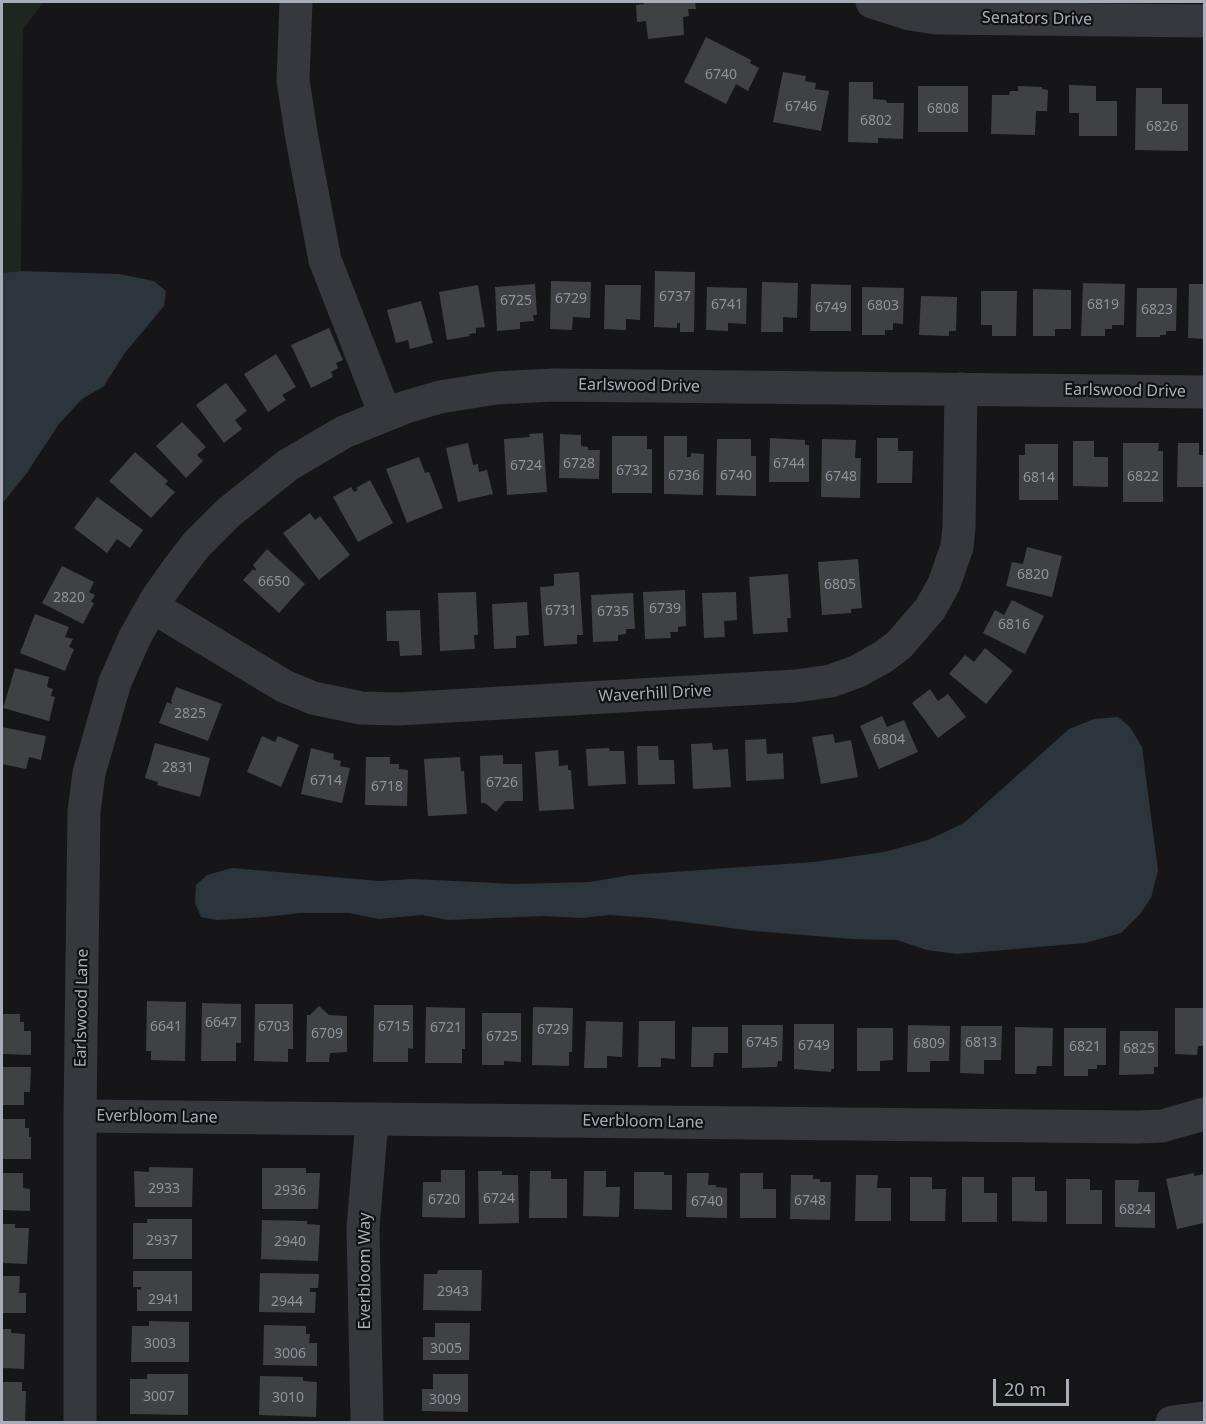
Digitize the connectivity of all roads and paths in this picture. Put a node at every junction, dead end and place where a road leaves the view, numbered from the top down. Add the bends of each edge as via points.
1 (296, 2) edge
2 (872, 2) edge
3 (1195, 14) edge
4 (961, 389) junction
5 (1204, 392) edge
6 (385, 414) junction
7 (153, 607) junction
8 (1204, 1114) edge
9 (80, 1116) junction
10 (372, 1120) junction
11 (1204, 1418) edge
12 (80, 1422) edge
13 (368, 1422) edge
14 (1172, 1422) edge

1 - 6 street via 293,80 325,260
2 - 3 street, Senators Drive via 936,18
4 - 5 street, Earlswood Drive
4 - 6 street, Earlswood Drive via 524,385 441,397
4 - 7 street, Waverhill Drive via 959,527 947,577 930,609 899,645 858,671 831,681 398,709 362,708 322,700 284,686
6 - 7 street, Earlswood Drive via 305,453 240,501 196,545
7 - 9 street, Earlswood Lane via 115,681 89,773 84,811
8 - 10 street, Everbloom Lane via 1147,1127
9 - 10 street, Everbloom Lane
9 - 12 street, Earlswood Lane
10 - 13 street, Everbloom Way via 363,1228
11 - 14 street

